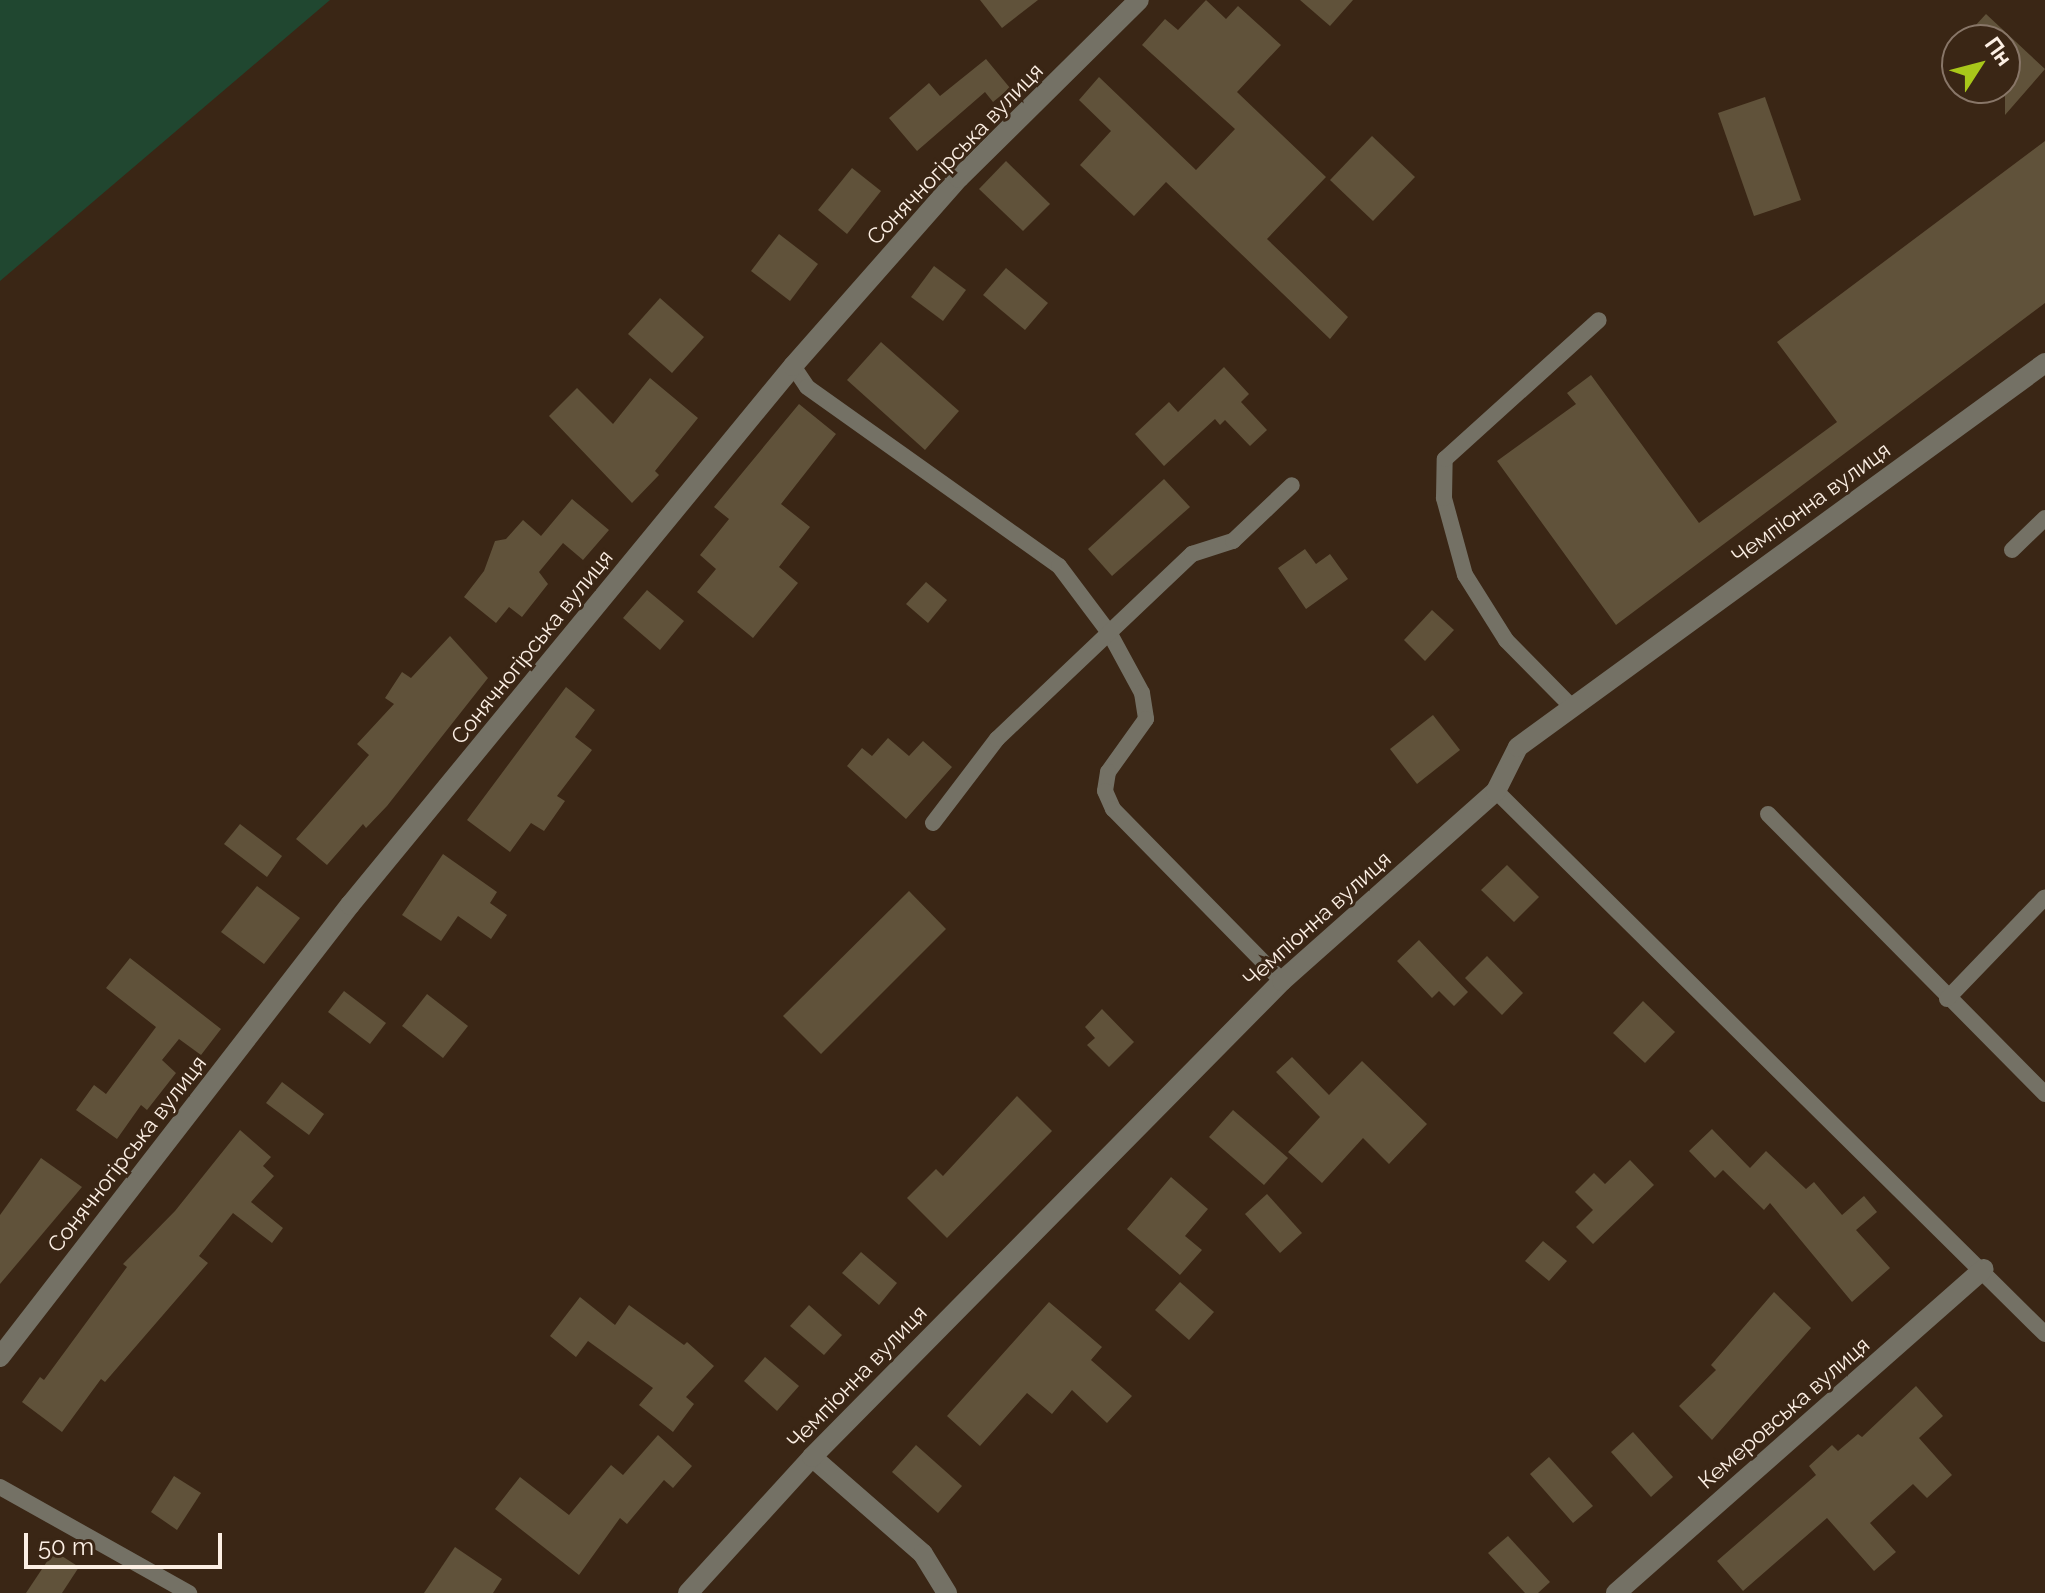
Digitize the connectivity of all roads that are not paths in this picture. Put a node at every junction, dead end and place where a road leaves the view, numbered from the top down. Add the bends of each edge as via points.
1 (1139, 0) edge
2 (1599, 320) dead end
3 (2045, 363) edge
4 (793, 366) junction
5 (1292, 485) dead end
6 (2045, 518) edge
7 (2012, 550) dead end
8 (1110, 634) junction
9 (1572, 707) junction
10 (1496, 791) junction
11 (1768, 814) dead end
12 (933, 823) dead end
13 (2045, 897) edge
14 (1282, 981) junction
15 (1947, 999) junction
16 (2045, 1094) edge
17 (1983, 1269) junction
18 (2045, 1334) edge
19 (0, 1357) edge
20 (812, 1457) junction
21 (0, 1487) edge
22 (189, 1593) edge
23 (688, 1593) edge
24 (947, 1593) edge
25 (1616, 1593) edge

1 - 4 street, Сонячногірська вулиця via 959,178
2 - 9 lane via 1445,459 1444,498 1465,575 1506,640
3 - 9 street, Чемпіонна вулиця
4 - 8 lane via 807,387 1059,566
4 - 19 street, Сонячногірська вулиця via 350,905
5 - 8 lane via 1233,541 1192,554
6 - 7 lane
8 - 12 lane via 997,739
8 - 14 lane via 1142,693 1146,719 1108,772 1105,791 1113,809
9 - 10 street, Чемпіонна вулиця via 1518,747
10 - 14 street, Чемпіонна вулиця
10 - 17 lane
11 - 15 lane
13 - 15 lane
14 - 20 street, Чемпіонна вулиця
15 - 16 lane
17 - 18 lane
17 - 25 street, Кемеровська вулиця
20 - 23 street, Чемпіонна вулиця
20 - 24 street via 923,1554
21 - 22 lane

